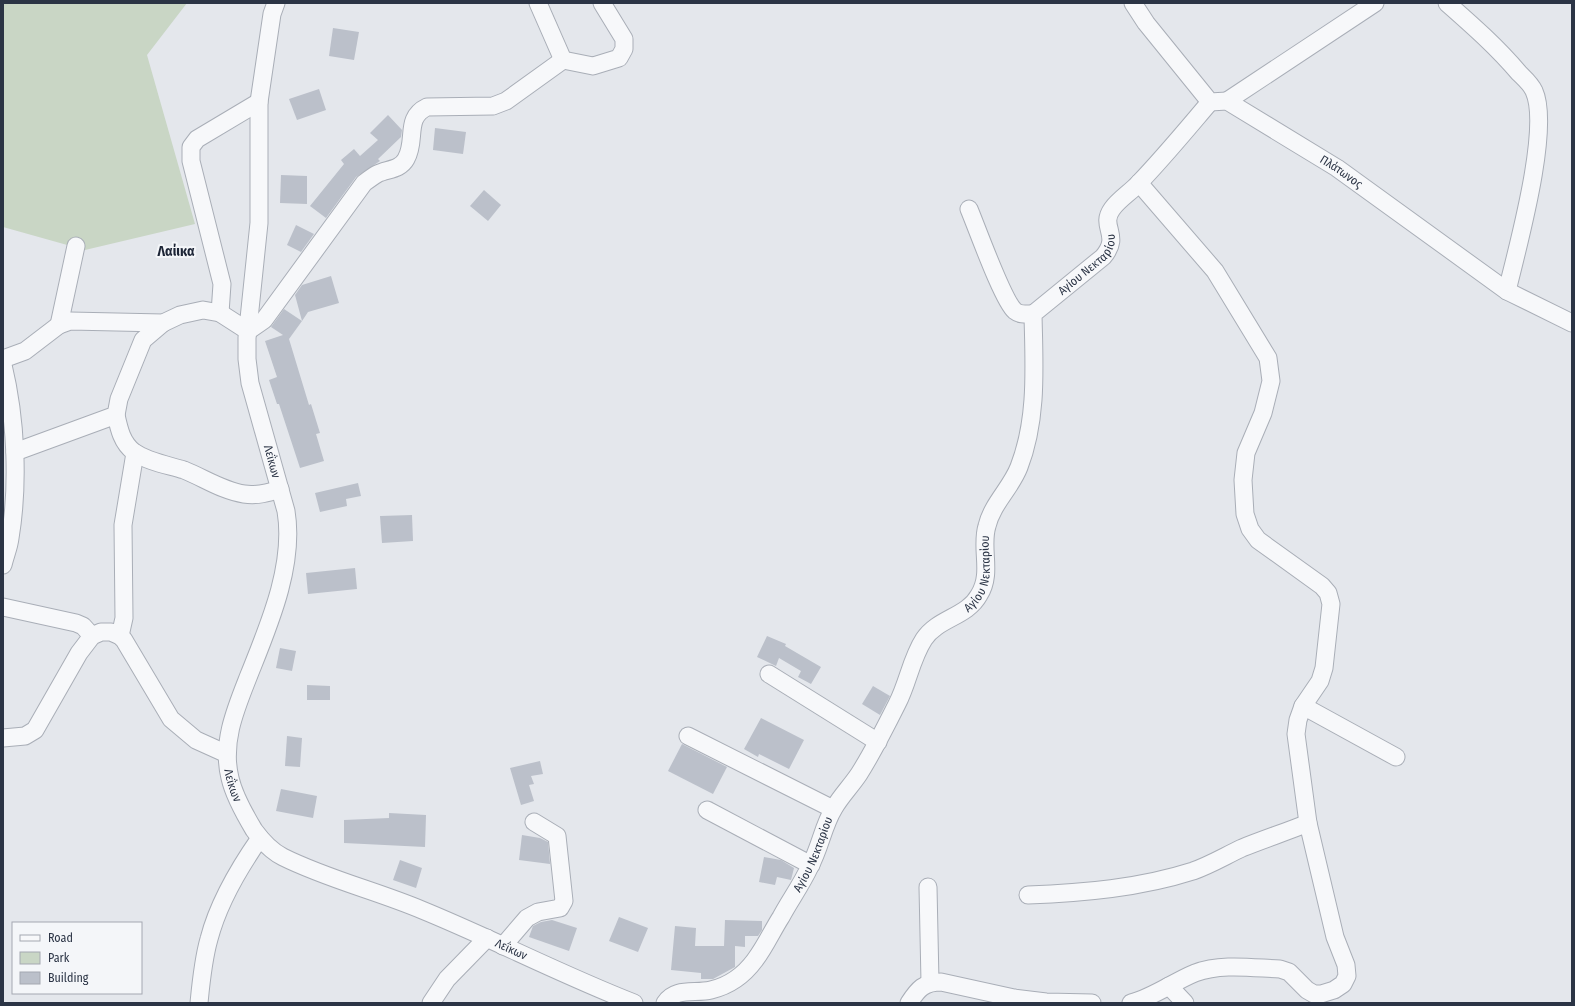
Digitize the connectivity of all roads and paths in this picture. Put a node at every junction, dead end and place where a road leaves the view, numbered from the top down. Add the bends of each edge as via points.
1 (276, 3) edge
2 (538, 3) edge
3 (602, 3) edge
4 (1133, 3) edge
5 (1375, 3) edge
6 (1447, 3) edge
7 (563, 60) junction
8 (1227, 101) junction
9 (259, 102) junction
10 (1210, 102) junction
11 (1139, 183) junction
12 (969, 209) dead end
13 (76, 246) dead end
14 (1507, 291) junction
15 (220, 313) junction
16 (1033, 314) junction
17 (1572, 322) edge
18 (163, 323) junction
19 (59, 325) junction
20 (248, 331) junction
21 (3, 359) edge
22 (3, 365) edge
23 (116, 415) junction
24 (15, 452) junction
25 (135, 453) junction
26 (280, 488) junction
27 (3, 565) edge
28 (3, 607) edge
29 (92, 636) junction
30 (120, 636) junction
31 (769, 674) dead end
32 (1302, 706) junction
33 (688, 736) dead end
34 (3, 738) edge
35 (878, 742) junction
36 (228, 754) junction
37 (1396, 757) dead end
38 (833, 809) junction
39 (707, 810) dead end
40 (534, 822) dead end
41 (1308, 823) junction
42 (260, 838) junction
43 (811, 865) junction
44 (928, 887) dead end
45 (1028, 895) dead end
46 (487, 938) junction
47 (503, 946) junction
48 (930, 982) junction
49 (1169, 986) junction
50 (199, 1003) edge
51 (431, 1003) edge
52 (634, 1003) edge
53 (665, 1003) edge
54 (909, 1003) edge
55 (1046, 1003) edge
56 (1092, 1003) edge
57 (1131, 1003) edge
58 (1185, 1003) edge

1 - 9 street, Λεΐκων via 272,14
2 - 7 street
3 - 7 street via 624,38 624,49 619,58 593,66
4 - 10 street via 1146,23
5 - 8 street
6 - 14 street via 1496,46 1534,90 1539,106 1539,127 1529,200
7 - 20 street via 506,101 493,106 427,107 418,111 406,159 398,168 377,174 364,183 264,320
8 - 10 street
8 - 14 street, Πλάτωνος via 1337,168
9 - 15 street via 197,139 191,147 191,161 222,284
9 - 20 street, Λεΐκων via 259,223
10 - 11 street, Αγίου Νεκταρίου
11 - 16 street, Αγίου Νεκταρίου via 1112,208 1108,217 1108,228 1112,239 1110,249 1104,257
11 - 32 street via 1215,271 1268,358 1271,381 1263,413 1246,453 1243,480 1245,514 1250,529 1258,540 1322,586 1328,593 1331,604 1324,668 1320,681
12 - 16 street via 1011,306 1019,313
13 - 19 street
14 - 17 street, Πλάτωνος
15 - 18 street via 203,310 180,315
15 - 20 street
16 - 35 street, Αγίου Νεκταρίου via 1034,385 1030,432 1015,477 987,524 984,537 987,563 980,595 969,608 938,624 925,637 914,657 903,693
18 - 19 street via 70,321
18 - 23 street via 143,340 118,399
19 - 21 street via 25,351
20 - 26 street, Λεΐκων via 247,359 250,383
22 - 24 street
23 - 24 street
23 - 25 street via 119,431
24 - 27 street via 10,540
25 - 26 street via 184,470 231,491 257,495
25 - 30 street via 123,525 124,618
26 - 36 street, Λεΐκων via 288,521 288,552 269,624 233,716
28 - 29 street via 76,623 83,626
29 - 30 street via 106,632
29 - 34 street via 79,653 35,730 25,736
30 - 36 street via 171,719 196,740
31 - 35 street
32 - 37 street
32 - 41 street via 1296,734
33 - 38 street
35 - 38 street, Αγίου Νεκταρίου via 859,775
36 - 42 street, Λεΐκων via 230,778
38 - 43 street, Αγίου Νεκταρίου
39 - 43 street
40 - 47 street via 557,836 564,901 560,908 538,912 527,918
41 - 45 street via 1191,871 1148,882 1086,892
41 - 49 street via 1335,937 1346,965 1347,976 1343,984 1334,990 1314,994 1289,972 1280,969 1216,968 1196,973
42 - 46 street, Λεΐκων via 276,852 292,861 420,909
42 - 50 street via 240,870 212,929 204,961
43 - 53 street, Αγίου Νεκταρίου via 755,960 742,974 712,990 672,994
44 - 48 street
46 - 47 street, Λεΐκων
46 - 51 street via 448,979
47 - 52 street, Λεΐκων via 553,970
48 - 54 street via 922,986
48 - 55 street
49 - 57 street via 1143,1000
49 - 58 street
55 - 56 street

